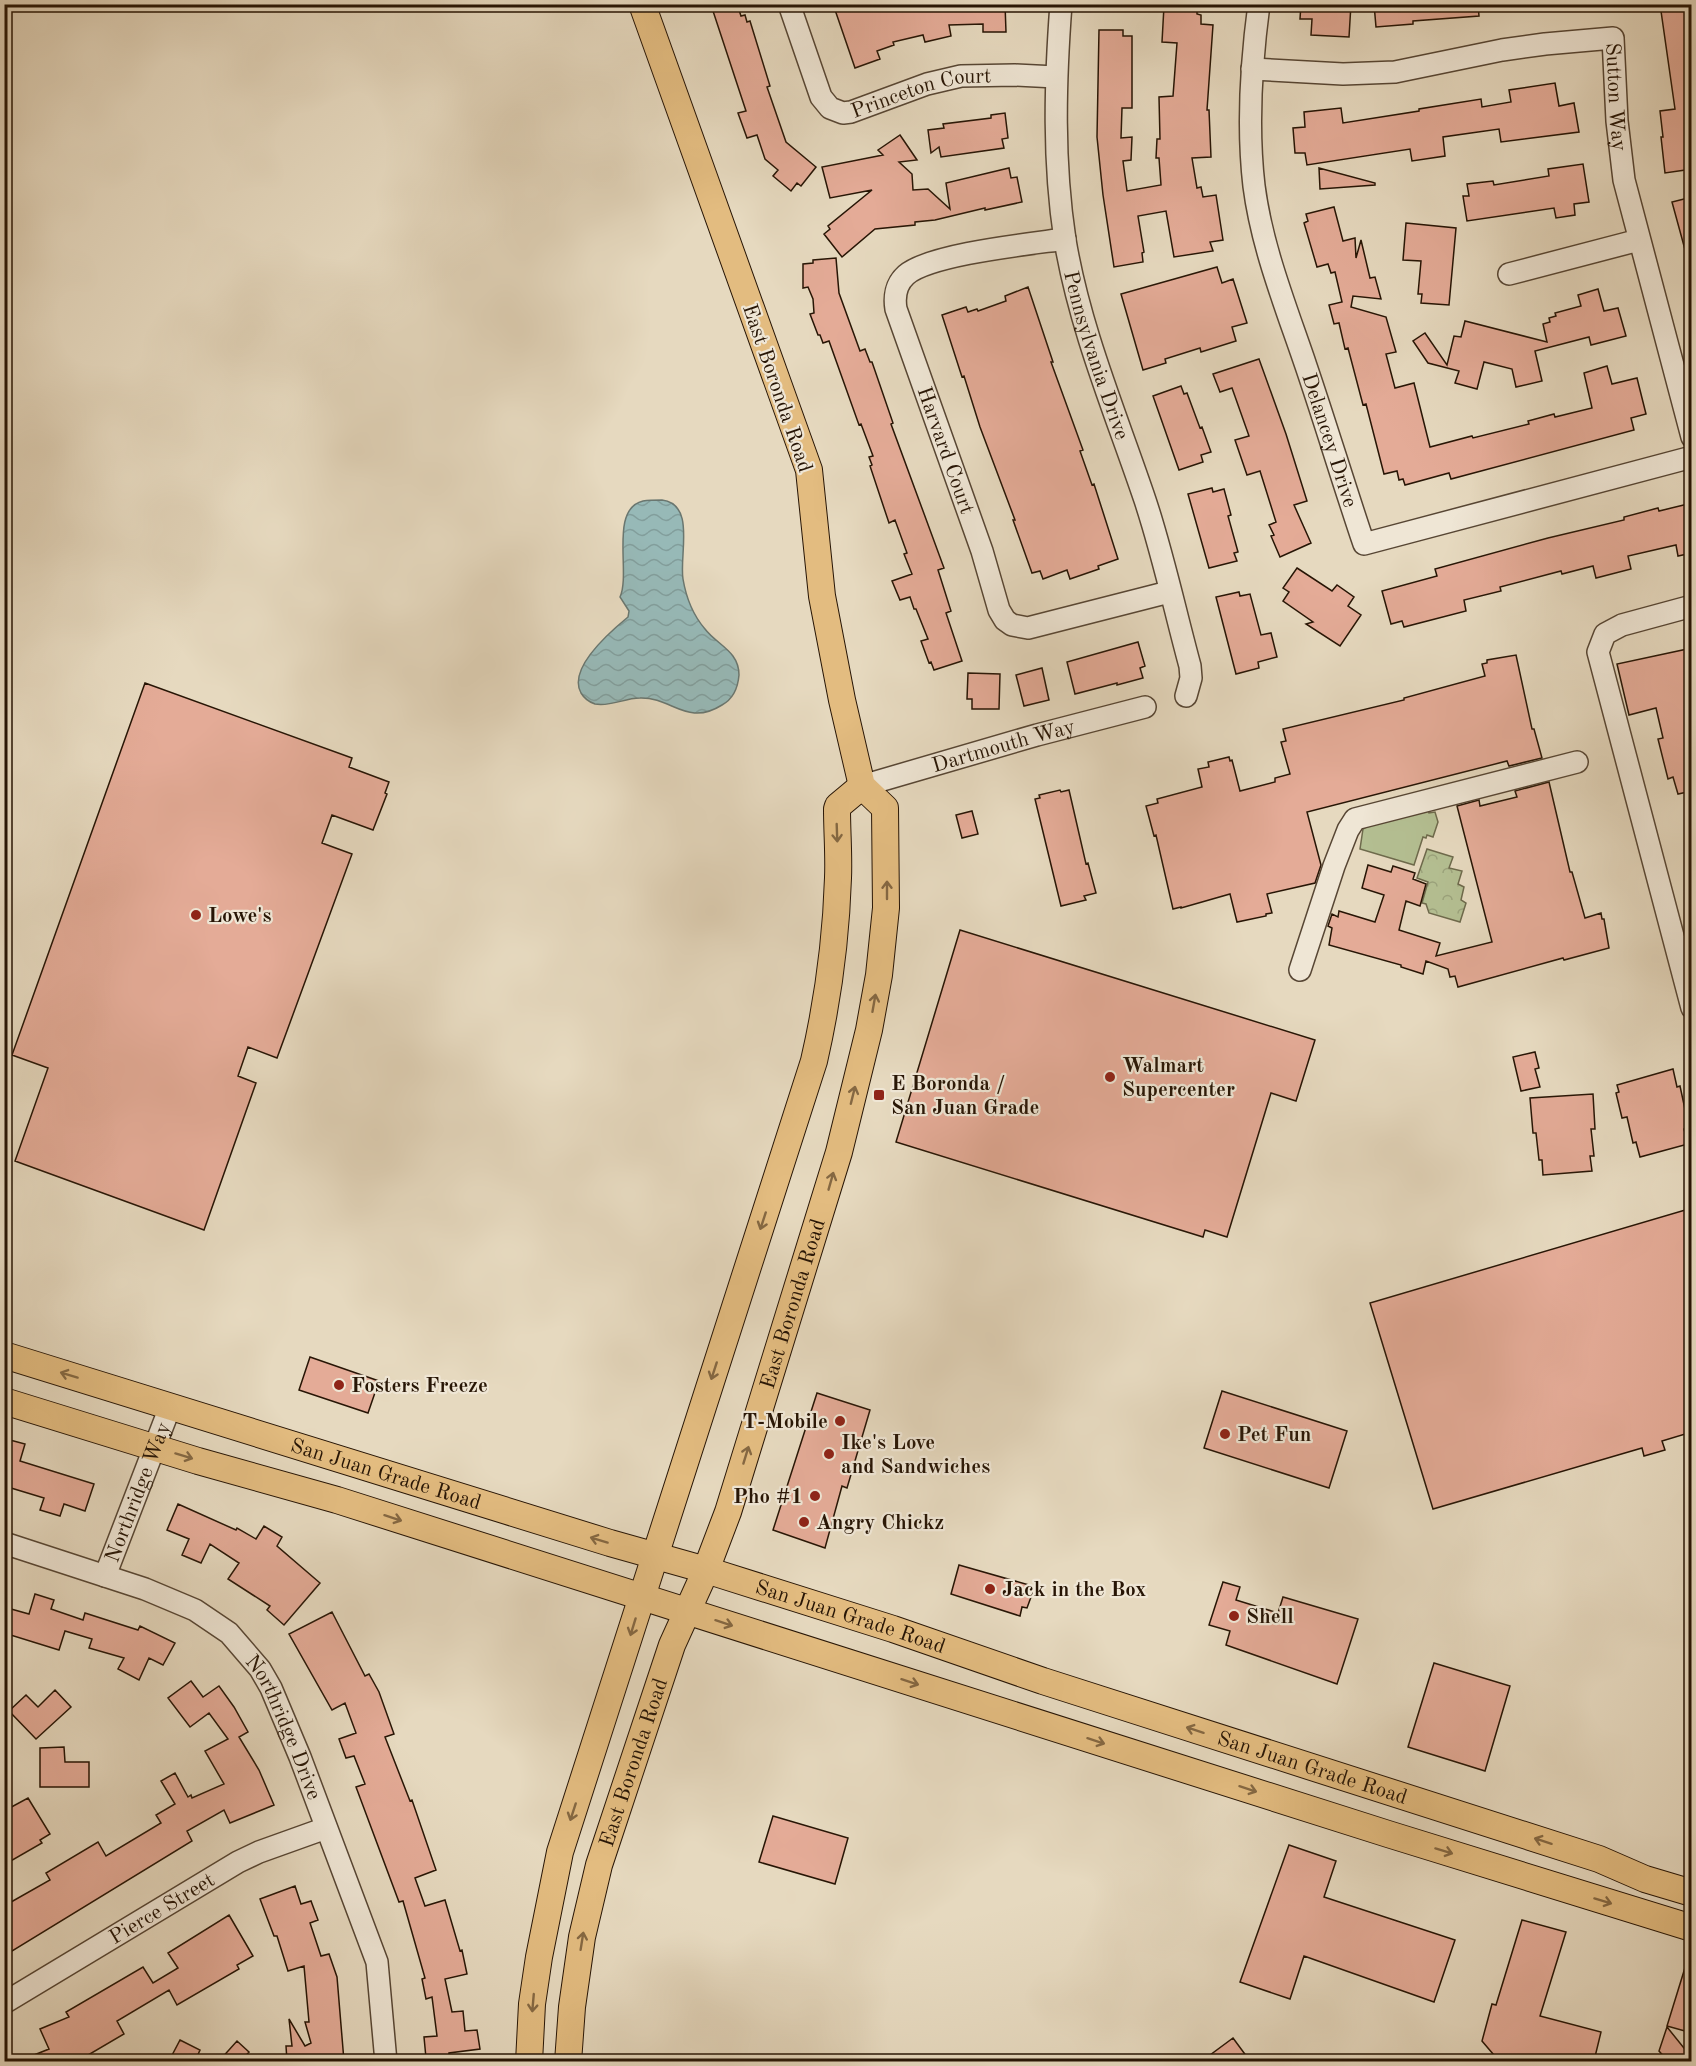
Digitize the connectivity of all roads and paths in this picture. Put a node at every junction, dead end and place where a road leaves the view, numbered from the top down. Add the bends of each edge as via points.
1 (642, 4) edge
2 (789, 4) edge
3 (1061, 4) edge
4 (1259, 4) edge
5 (1252, 69) junction
6 (1056, 77) junction
7 (1065, 239) junction
8 (1639, 240) junction
9 (1509, 274) dead end
10 (1692, 437) edge
11 (1692, 457) edge
12 (1169, 592) junction
13 (1692, 606) edge
14 (1186, 696) dead end
15 (1145, 707) dead end
16 (1577, 762) dead end
17 (862, 786) junction
18 (1300, 970) dead end
19 (1692, 1008) edge
20 (4, 1355) edge
21 (4, 1401) edge
22 (170, 1407) junction
23 (155, 1447) junction
24 (4, 1543) edge
25 (655, 1557) junction
26 (706, 1570) junction
27 (105, 1576) junction
28 (642, 1596) junction
29 (687, 1611) junction
30 (326, 1828) junction
31 (1599, 1859) junction
32 (1692, 1879) edge
33 (1692, 1893) edge
34 (1692, 1928) edge
35 (4, 2003) edge
36 (386, 2061) edge
37 (530, 2061) edge
38 (568, 2061) edge

1 - 17 main road, East Boronda Road via 809,470 822,596
2 - 6 street, Princeton Court via 821,97 837,112 851,112 927,84 962,76
3 - 6 street, Pennsylvania Drive
4 - 5 street, Delancey Drive
5 - 8 street, Sutton Way via 1343,75 1395,72 1513,48 1613,38 1620,152
5 - 11 street, Delancey Drive via 1251,139 1259,217 1364,544
6 - 7 street, Pennsylvania Drive via 1057,163
7 - 12 street, Pennsylvania Drive via 1086,332 1146,502
7 - 12 street, Harvard Court via 967,254 913,270 897,288 898,317 1005,620 1028,628
8 - 9 street
8 - 10 street, Sutton Way
12 - 14 street, Pennsylvania Drive via 1190,666
13 - 19 street via 1622,625 1605,634 1598,652
15 - 17 street, Dartmouth Way
16 - 18 street via 1355,819 1334,867
17 -> 25 main road, East Boronda Road via 837,809 838,878 832,963 814,1061
26 -> 17 main road, East Boronda Road via 728,1512 826,1200 869,1030 886,908 886,827 885,805
22 -> 20 main road, San Juan Grade Road
21 - 23 main road, San Juan Grade Road
22 - 23 street, Northridge Way
25 -> 22 main road, San Juan Grade Road
23 - 27 street, Northridge Way
23 -> 28 main road, San Juan Grade Road
24 - 27 street, Northridge Drive
25 - 26 main road, San Juan Grade Road
25 - 28 main road, East Boronda Road
26 - 29 main road, East Boronda Road
31 -> 26 main road, San Juan Grade Road
27 - 30 street, Northridge Drive via 195,1610 245,1650 271,1688 284,1716
28 - 29 main road, San Juan Grade Road
28 -> 37 main road, East Boronda Road via 560,1852 538,1957
29 -> 34 main road, San Juan Grade Road
38 -> 29 main road, East Boronda Road via 582,1937 594,1883 672,1645
30 - 35 street, Pierce Street via 238,1862
30 - 36 street, Northridge Drive via 377,1962
31 - 32 main road via 1664,1869
31 - 33 main road, San Juan Grade Road

